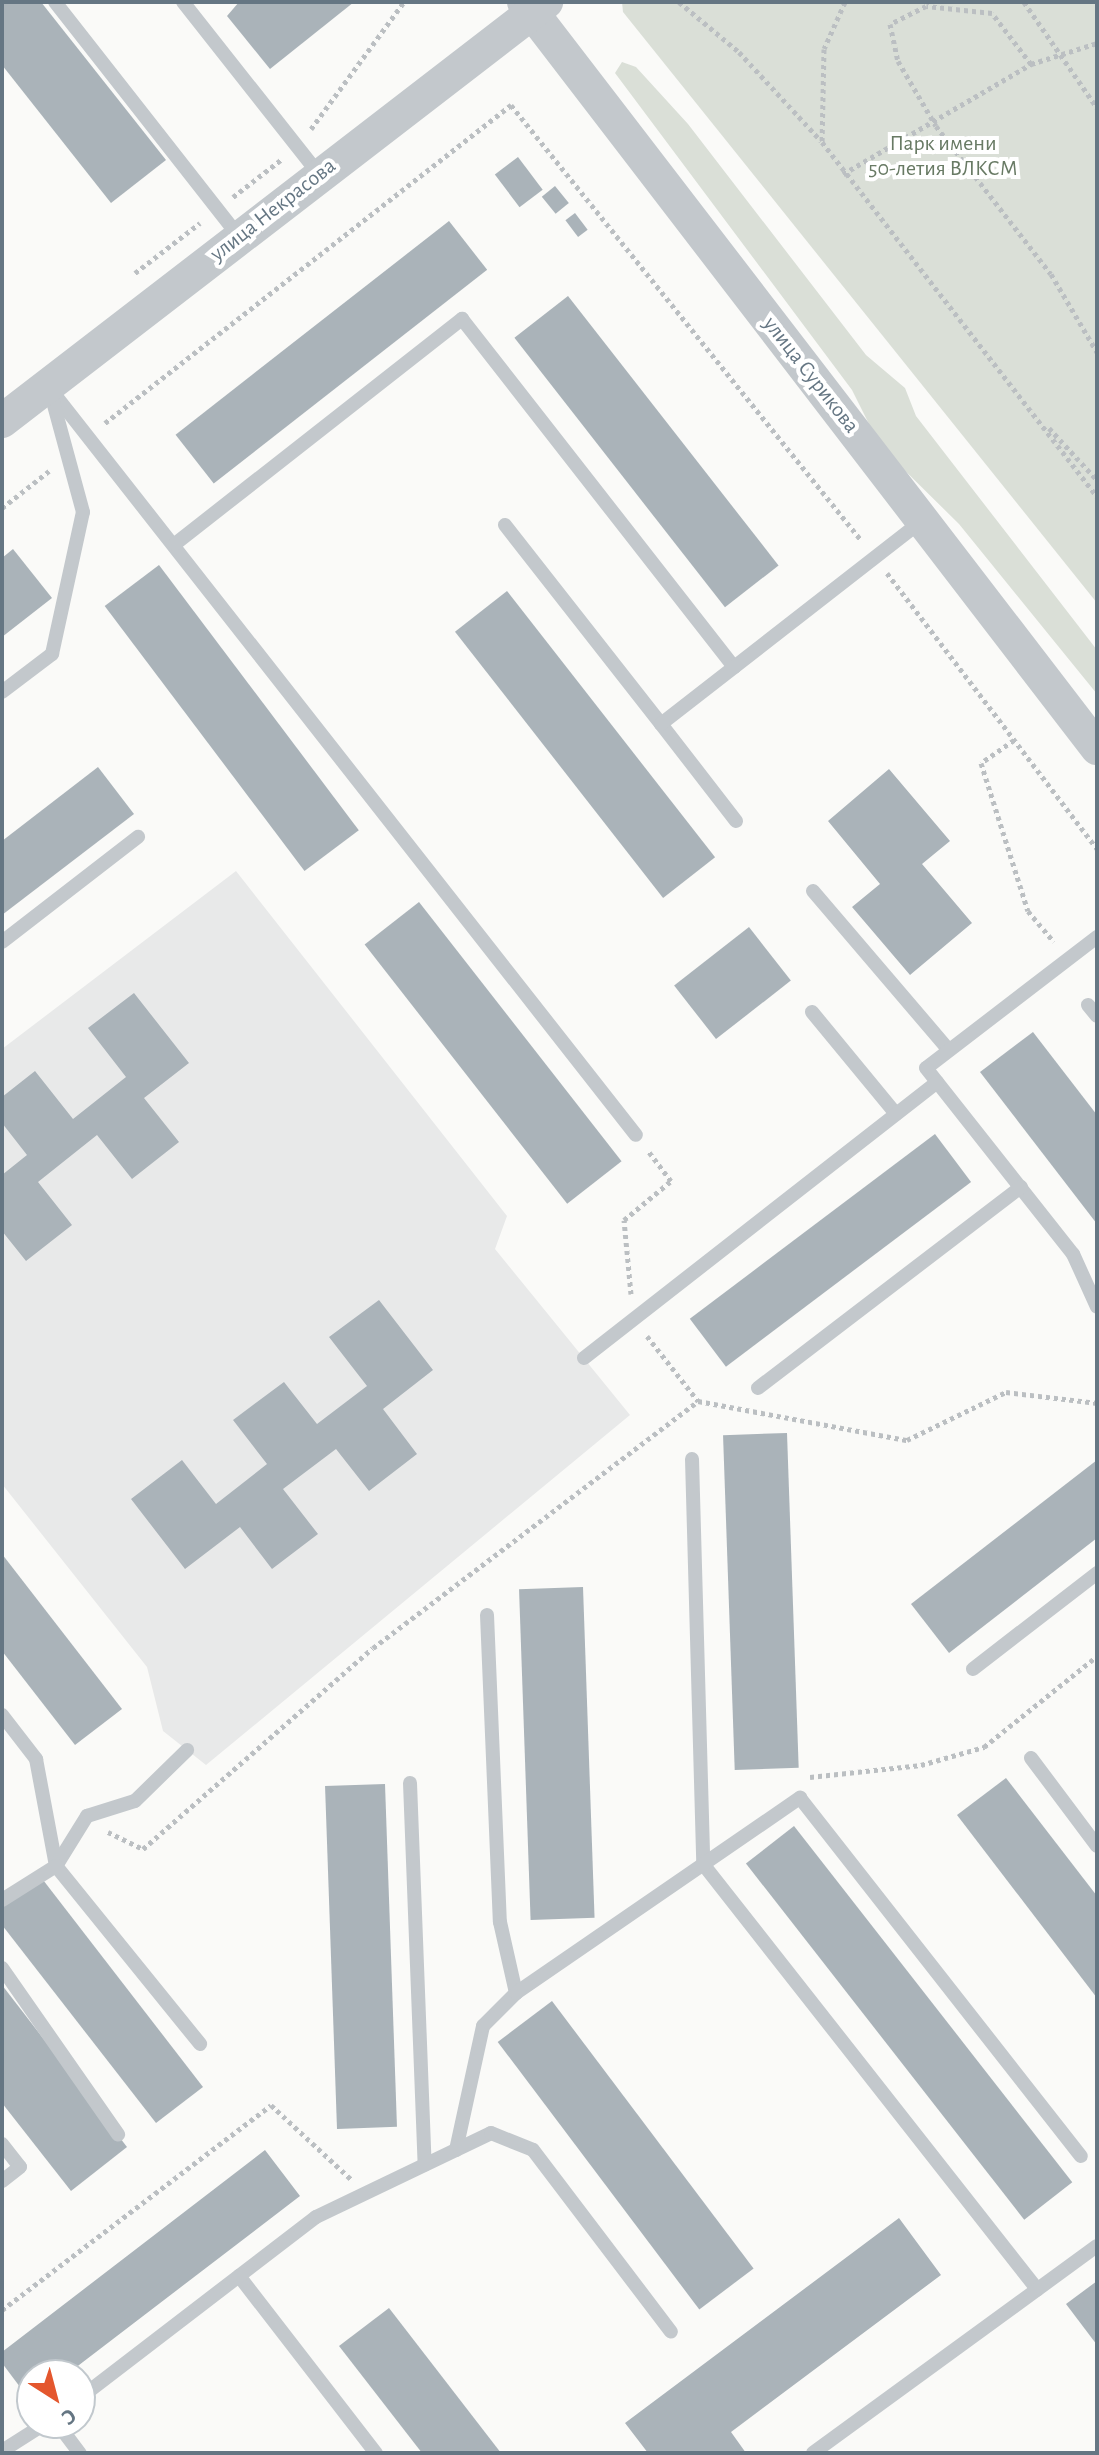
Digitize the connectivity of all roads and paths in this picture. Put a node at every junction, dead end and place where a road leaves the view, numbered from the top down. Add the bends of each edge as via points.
1 (55, 2) edge
2 (183, 2) edge
3 (679, 2) edge
4 (845, 2) edge
5 (1024, 2) edge
6 (534, 6) edge
7 (1097, 43) edge
8 (1061, 55) junction
9 (1031, 64) junction
10 (1097, 108) edge
11 (936, 126) junction
12 (822, 142) junction
13 (319, 174) junction
14 (843, 174) junction
15 (239, 237) junction
16 (1097, 352) edge
17 (48, 386) junction
18 (1029, 407) junction
19 (2, 421) edge
20 (87, 434) junction
21 (66, 451) junction
22 (1097, 480) edge
23 (1097, 497) edge
24 (2, 508) edge
25 (923, 520) junction
26 (505, 525) dead end
27 (175, 544) junction
28 (874, 557) junction
29 (734, 667) junction
30 (2, 692) edge
31 (661, 724) junction
32 (1014, 740) junction
33 (1097, 748) edge
34 (736, 821) dead end
35 (138, 837) dead end
36 (1097, 849) edge
37 (813, 891) dead end
38 (1097, 937) edge
39 (2, 942) edge
40 (1068, 959) junction
41 (812, 1012) dead end
42 (949, 1050) junction
43 (937, 1082) junction
44 (896, 1114) junction
45 (636, 1135) joint
46 (1021, 1187) junction
47 (628, 1263) dead end
48 (1097, 1307) edge
49 (634, 1319) junction
50 (584, 1358) dead end
51 (758, 1388) dead end
52 (698, 1401) junction
53 (1097, 1403) edge
54 (692, 1459) dead end
55 (1097, 1573) edge
56 (487, 1615) dead end
57 (1097, 1656) edge
58 (973, 1669) dead end
59 (2, 1715) edge
60 (187, 1750) dead end
61 (1031, 1758) dead end
62 (410, 1783) dead end
63 (800, 1798) junction
64 (102, 1829) dead end
65 (1097, 1846) edge
66 (703, 1864) junction
67 (56, 1866) junction
68 (2, 1900) edge
69 (2, 1968) edge
70 (516, 1993) junction
71 (200, 2044) dead end
72 (118, 2134) dead end
73 (2, 2144) edge
74 (456, 2150) junction
75 (1081, 2156) dead end
76 (425, 2165) junction
77 (2, 2181) edge
78 (367, 2193) junction
79 (1097, 2246) edge
80 (239, 2276) junction
81 (1037, 2289) junction
82 (2, 2310) edge
83 (671, 2332) dead end
84 (96, 2386) edge
85 (21, 2439) edge
86 (2, 2451) edge
87 (376, 2453) edge
88 (813, 2453) edge

1 - 15 lane
2 - 13 lane
3 - 12 path via 739,52
4 - 12 path via 824,49
5 - 8 path
6 - 13 street, улица Некрасова
6 - 25 street, улица Сурикова
7 - 8 path
8 - 9 path
8 - 10 path
9 - 11 path
9 - 11 path via 992,13 926,6 890,24 898,61
11 - 14 path
11 - 16 path via 1051,274
12 - 14 path
13 - 15 street, улица Некрасова
14 - 18 path
15 - 17 street, улица Некрасова
17 - 19 street, улица Некрасова
17 - 20 lane
17 - 21 lane
18 - 22 path
18 - 23 path
20 - 27 lane
20 - 28 path via 511,105
21 - 24 path
21 - 30 lane via 83,512 52,654
25 - 28 lane
25 - 33 street, улица Сурикова
26 - 31 lane
27 - 29 lane via 462,319
27 - 45 lane
28 - 29 lane
28 - 32 path
29 - 31 lane
31 - 34 lane
32 - 36 path
32 - 40 path via 981,763 1028,911
35 - 39 lane
37 - 42 lane
38 - 40 lane
40 - 42 lane
41 - 44 lane
42 - 43 lane via 926,1068
43 - 44 lane
43 - 46 lane
44 - 49 lane
45 - 47 path via 671,1181 624,1220
46 - 48 lane via 1073,1254
46 - 51 lane
49 - 50 lane
49 - 52 path
52 - 53 path via 907,1440 1006,1392
52 - 64 path via 373,1648 143,1849
54 - 66 lane
55 - 58 lane
56 - 70 lane via 500,1922
57 - 63 path via 984,1747 891,1770 808,1777
59 - 67 lane via 36,1759
60 - 67 lane via 135,1801 87,1816
61 - 65 lane
62 - 76 lane
63 - 66 lane
63 - 75 lane
66 - 70 lane
66 - 81 lane
67 - 68 lane
67 - 71 lane
69 - 72 lane
70 - 74 lane via 483,2026
73 - 77 lane via 20,2167
74 - 76 lane
74 - 83 lane via 491,2133 533,2150
76 - 78 lane
78 - 80 lane via 316,2217
78 - 82 path via 271,2105
79 - 81 lane
80 - 84 lane
80 - 87 lane
81 - 88 lane
85 - 86 lane

